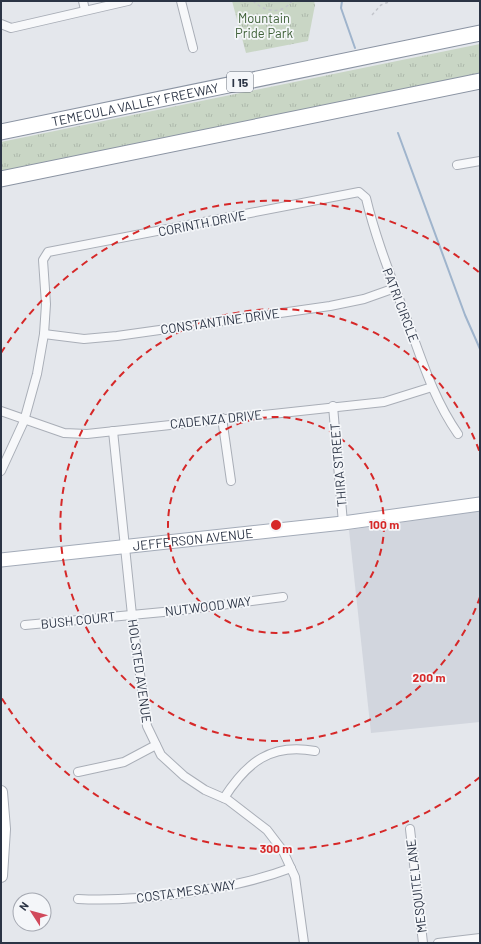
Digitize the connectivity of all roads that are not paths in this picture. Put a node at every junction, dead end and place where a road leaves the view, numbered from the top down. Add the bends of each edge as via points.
1 (83, 1) edge
2 (128, 1) edge
3 (180, 1) edge
4 (85, 10) junction
5 (1, 24) edge
6 (480, 33) edge
7 (193, 48) dead end
8 (480, 81) edge
9 (1, 132) edge
10 (480, 161) edge
11 (457, 165) dead end
12 (1, 178) edge
13 (341, 195) joint
14 (395, 288) junction
15 (44, 334) junction
16 (432, 387) junction
17 (334, 406) junction
18 (1, 411) edge
19 (222, 418) junction
20 (24, 420) junction
21 (113, 431) junction
22 (458, 434) dead end
23 (1, 471) edge
24 (231, 481) dead end
25 (480, 504) edge
26 (343, 522) junction
27 (125, 547) junction
28 (1, 560) edge
29 (283, 597) dead end
30 (132, 615) junction
31 (25, 625) dead end
32 (156, 745) junction
33 (315, 751) dead end
34 (78, 772) dead end
35 (1, 792) edge
36 (224, 798) junction
37 (410, 829) dead end
38 (291, 868) junction
39 (1, 876) edge
40 (78, 899) dead end
41 (480, 938) edge
42 (304, 943) edge
43 (423, 943) edge
44 (438, 943) edge

1 - 4 street
2 - 4 street
3 - 7 street
4 - 5 street via 12,28
6 - 9 highway, TEMECULA VALLEY FREEWAY / I 15
8 - 12 highway
10 - 11 street
13 - 14 street, PATRI CIRCLE via 359,192 366,198 379,249
13 - 15 street, CORINTH DRIVE via 48,252 43,260 46,304
14 - 15 street, CONSTANTINE DRIVE via 364,299 330,306 116,336 84,339
14 - 16 street, PATRI CIRCLE
15 - 20 street via 37,374
16 - 17 street, CADENZA DRIVE via 384,402
16 - 22 street, PATRI CIRCLE via 443,412
17 - 19 street, CADENZA DRIVE
17 - 26 street, THIRA STREET
18 - 20 street, CADENZA DRIVE
19 - 21 street, CADENZA DRIVE
19 - 24 street
20 - 21 street, CADENZA DRIVE via 64,433
20 - 23 street
21 - 27 street, HOLSTED AVENUE
25 - 26 main road, JEFFERSON AVENUE
26 - 27 main road, JEFFERSON AVENUE
27 - 28 main road, JEFFERSON AVENUE
27 - 30 street, HOLSTED AVENUE
29 - 30 street, NUTWOOD WAY
30 - 31 street, BUSH COURT
30 - 32 street, HOLSTED AVENUE via 147,726
32 - 34 street via 124,762
32 - 36 street, HOLSTED AVENUE via 161,755 184,776 205,790
33 - 36 street via 298,748 279,750 259,760 244,770
35 - 39 main road via 4,829
36 - 38 street, HOLSTED AVENUE via 253,817 267,830 283,851
37 - 43 street, MESQUITE LANE
38 - 40 street, COSTA MESA WAY via 232,886 108,901
38 - 42 street, HOLSTED AVENUE via 298,891
41 - 44 street

